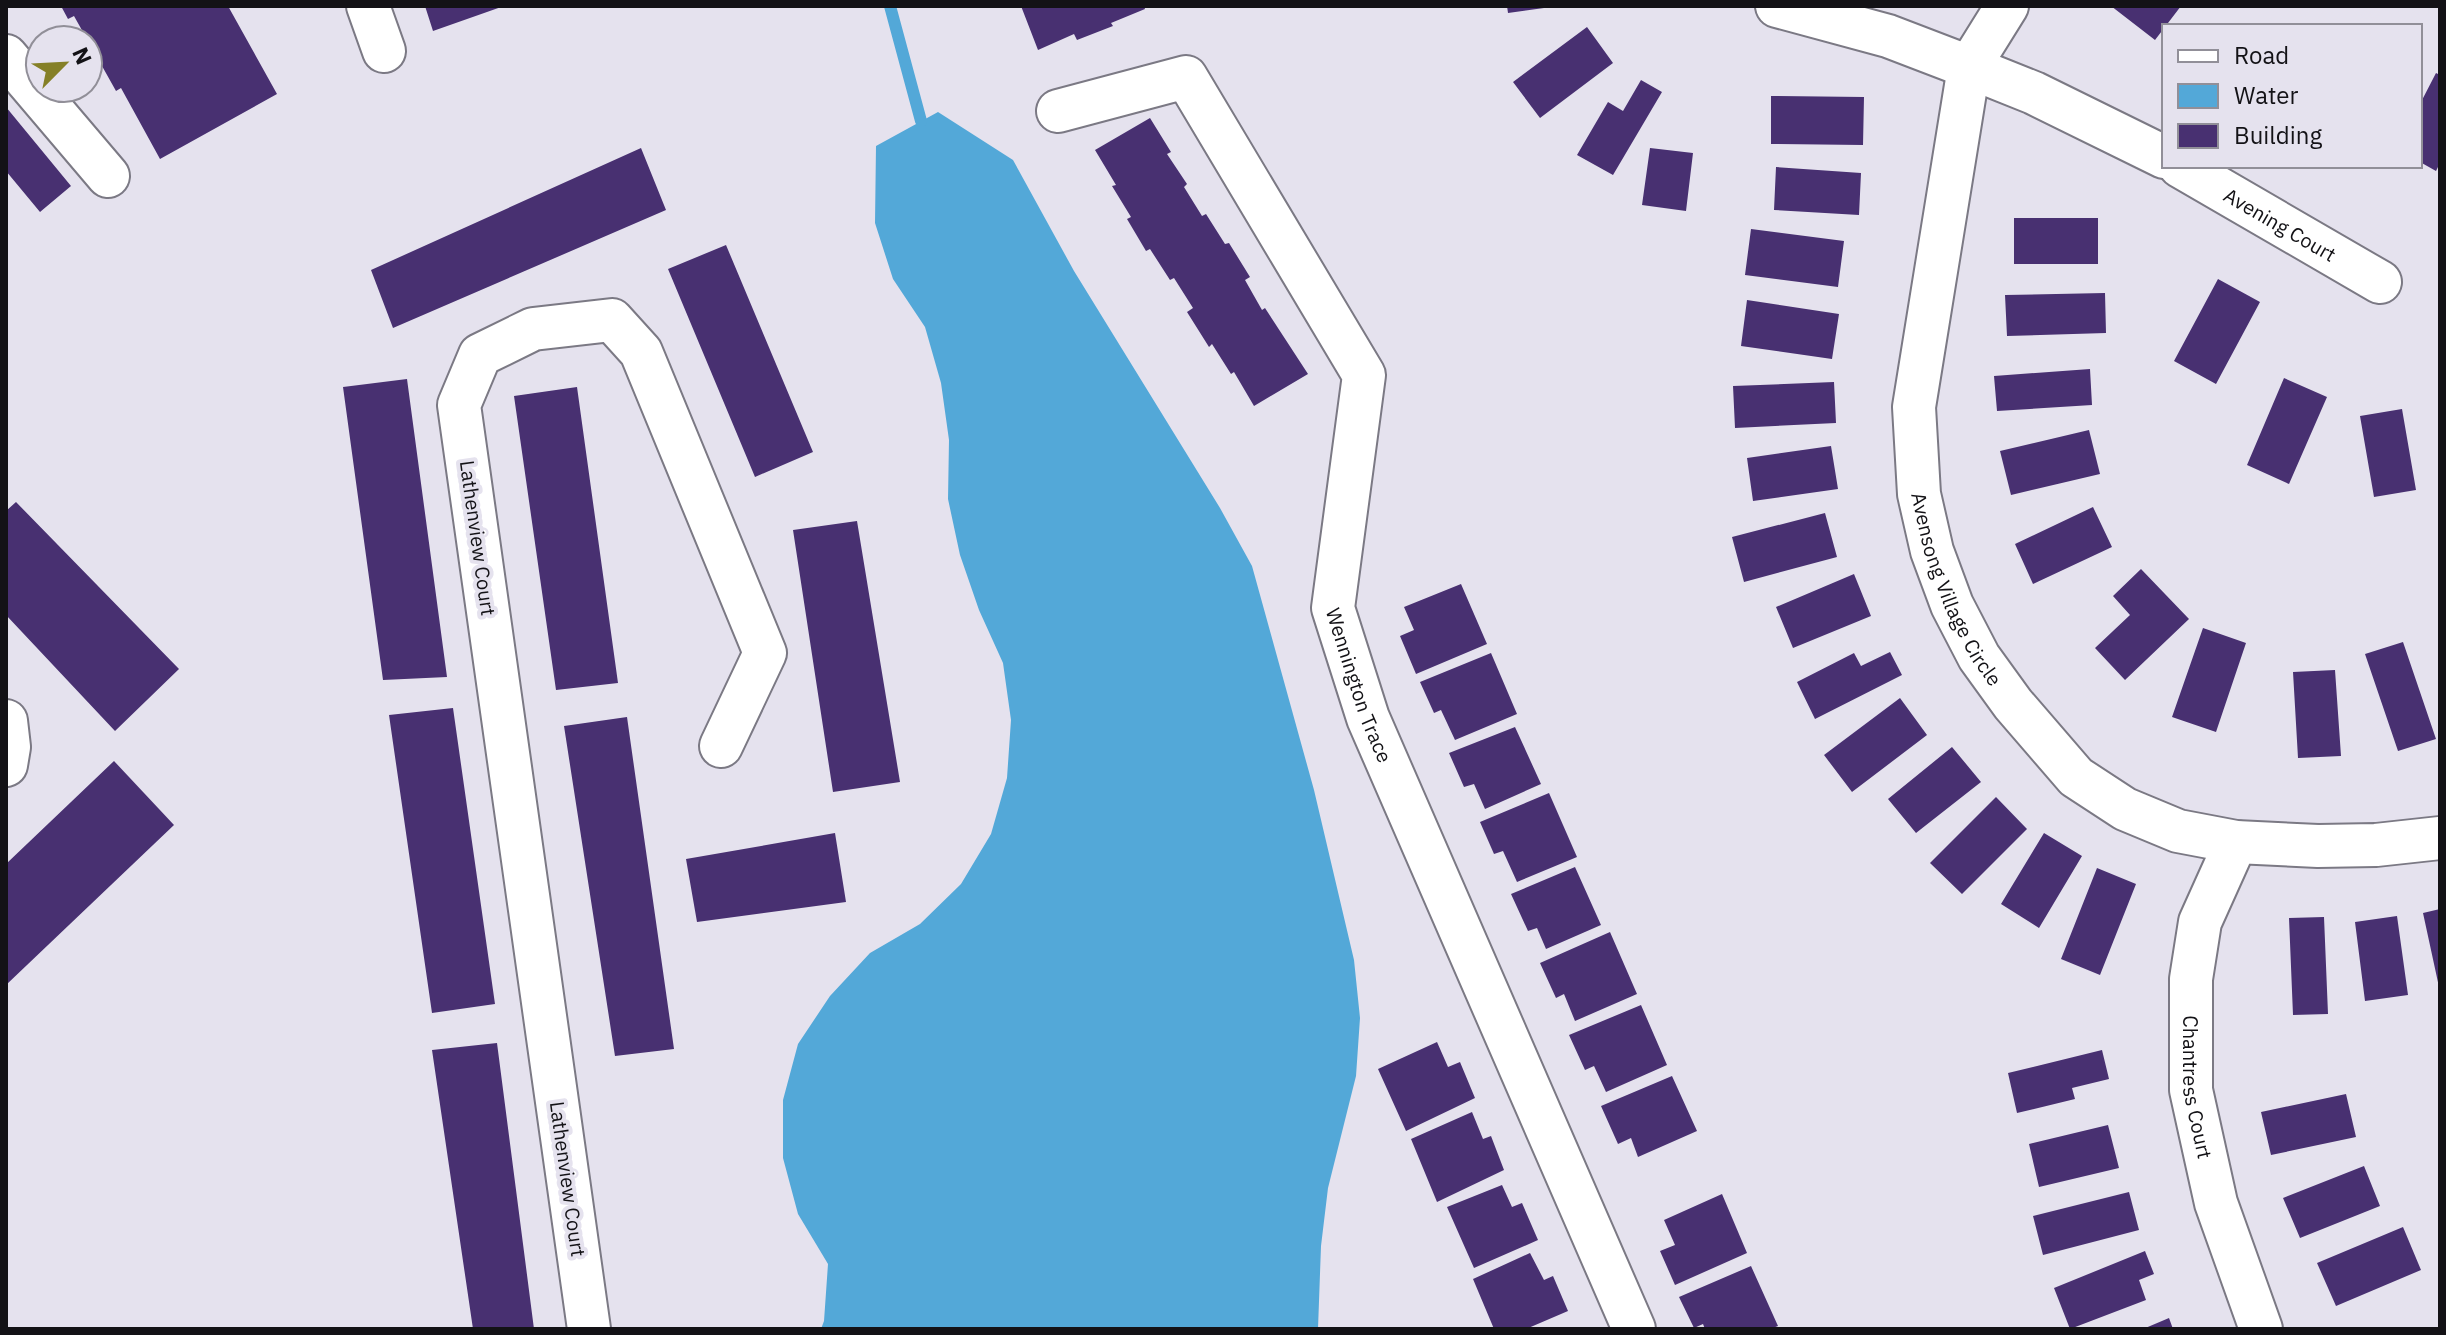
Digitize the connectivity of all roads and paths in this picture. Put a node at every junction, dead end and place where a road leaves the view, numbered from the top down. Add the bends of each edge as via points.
1 (368, 6) edge
2 (1777, 6) edge
3 (2007, 6) edge
4 (384, 51) dead end
5 (6, 56) edge
6 (1969, 67) junction
7 (1058, 111) dead end
8 (2162, 156) edge
9 (2183, 168) edge
10 (108, 176) dead end
11 (2380, 282) dead end
12 (6, 721) edge
13 (721, 746) dead end
14 (6, 765) edge
15 (2440, 838) edge
16 (2236, 842) junction
17 (589, 1329) edge
18 (1634, 1329) edge
19 (2261, 1329) edge

1 - 4 street
2 - 6 street via 1888,36
3 - 6 street, Avensong Village Circle
5 - 10 street
6 - 8 street
6 - 16 street, Avensong Village Circle via 1914,407 1919,494 1932,551 1979,657 2076,777 2125,809 2178,831
7 - 18 street, Wennington Trace via 1186,77 1364,375 1333,608 1368,718
9 - 11 street, Avening Court
12 - 14 street
13 - 17 street, Lathenview Court via 765,653 641,352 612,320 533,329 480,355 459,405
15 - 16 street, Avensong Village Circle via 2376,845
16 - 19 street, Chantress Court via 2200,922 2191,979 2191,1090 2216,1203

